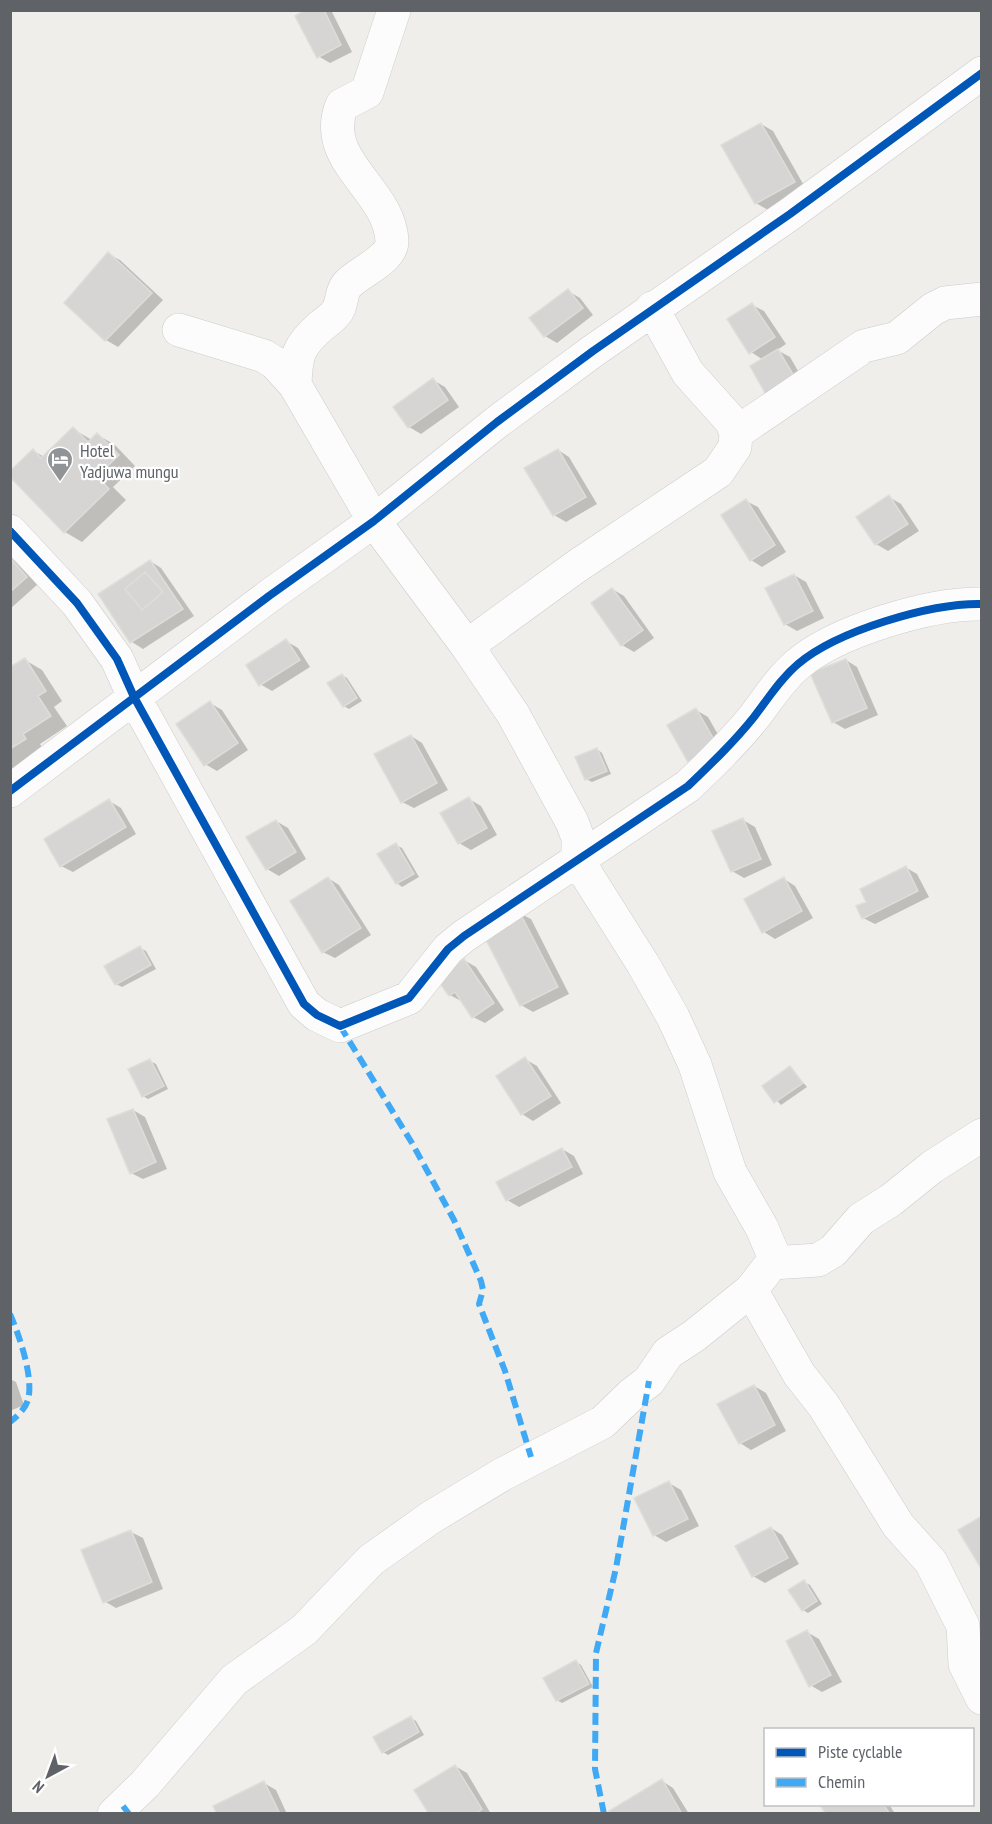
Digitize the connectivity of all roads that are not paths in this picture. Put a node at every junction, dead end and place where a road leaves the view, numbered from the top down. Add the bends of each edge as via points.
1 (394, 10) edge
2 (981, 73) edge
3 (981, 299) edge
4 (652, 309) junction
5 (179, 330) dead end
6 (295, 385) junction
7 (736, 433) junction
8 (374, 521) junction
9 (10, 531) edge
10 (981, 604) edge
11 (467, 646) junction
12 (134, 697) junction
13 (10, 791) edge
14 (578, 861) junction
15 (981, 1135) edge
16 (772, 1263) junction
17 (751, 1290) junction
18 (981, 1698) edge
19 (114, 1814) edge

1 - 6 street via 367,92 342,105 338,127 344,156 383,208 392,243 388,252 347,285 334,316 299,349
2 - 4 street via 790,214
3 - 7 street via 945,303 897,338 864,346
4 - 7 street via 688,373 731,421
4 - 8 street via 497,422
5 - 6 street via 264,356
6 - 8 street
7 - 11 street via 735,447 718,472 577,566
8 - 11 street
8 - 12 street
9 - 12 street via 77,603 117,659
10 - 14 street via 959,603 920,610 819,650 778,684 720,756 688,786
11 - 14 street via 513,714 568,814 578,838
12 - 13 street
12 - 14 street via 304,1004 340,1026 409,998 448,949 464,936
14 - 16 street via 673,1017 694,1065 730,1172 762,1228 773,1254
15 - 16 street via 861,1219 833,1251 818,1260
16 - 17 street
17 - 18 street via 799,1374 824,1406 898,1525 931,1562 963,1626 965,1664
17 - 19 street via 668,1353 649,1381 603,1422 503,1474 371,1560 304,1630 234,1680 146,1784

